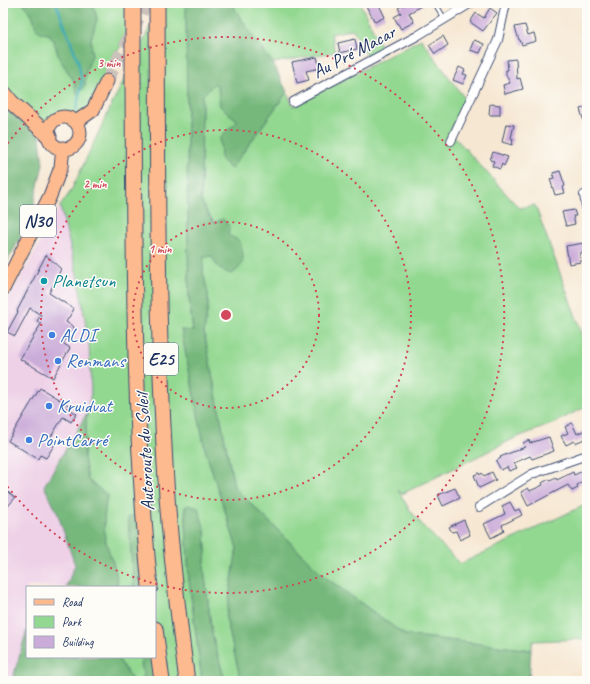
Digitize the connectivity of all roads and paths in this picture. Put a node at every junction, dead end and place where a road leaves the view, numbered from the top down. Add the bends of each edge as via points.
1 (133, 3) edge
2 (157, 3) edge
3 (435, 3) edge
4 (471, 3) edge
5 (506, 3) edge
6 (445, 20) junction
7 (107, 82) tunnel mouth
8 (3, 92) edge
9 (293, 102) dead end
10 (76, 122) junction
11 (49, 136) junction
12 (451, 142) dead end
13 (63, 148) junction
14 (584, 195) dead end
15 (587, 212) edge
16 (3, 289) edge
17 (587, 455) edge
18 (479, 507) dead end
19 (150, 586) edge
20 (156, 636) edge
21 (162, 681) edge
22 (187, 681) edge

1 - 19 highway, Autoroute du Soleil / E25, bridge via 134,273 138,415
2 - 22 highway, Autoroute du Soleil / E25 via 163,427 171,551
3 - 6 lane
4 - 6 street, Au Pré Macar
5 - 12 street via 498,40
6 - 9 street, Au Pré Macar
7 - 10 main road via 94,110
8 - 11 highway
10 - 11 main road via 60,117 51,124
10 - 13 main road via 80,132 77,142 73,146
11 - 13 main road via 54,144
13 - 16 main road, N30 via 61,167 50,196
14 - 15 street
17 - 18 street via 532,474
20 - 21 highway

